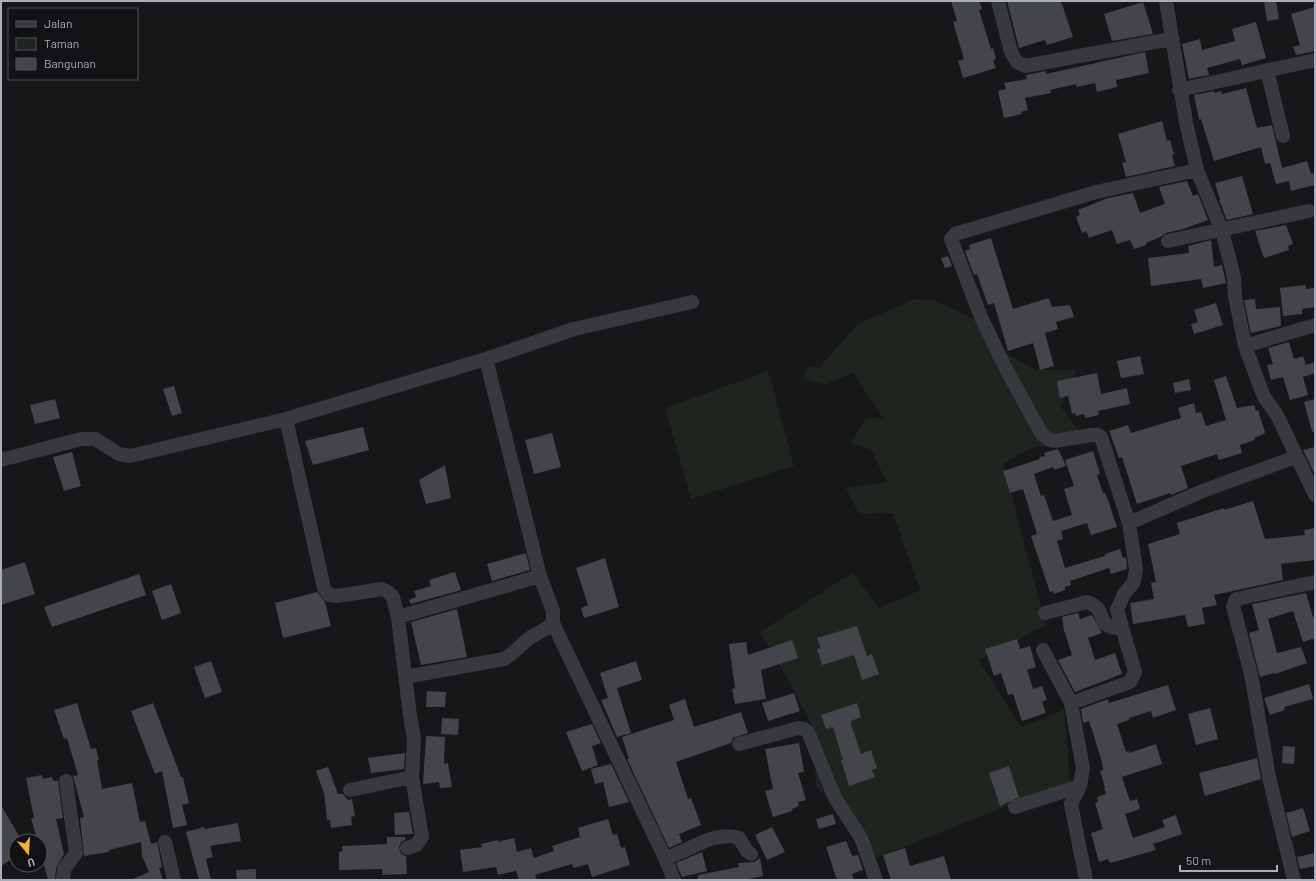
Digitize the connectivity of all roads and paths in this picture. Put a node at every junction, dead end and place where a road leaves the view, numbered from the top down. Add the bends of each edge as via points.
1 (998, 1) edge
2 (1166, 1) edge
3 (1171, 39) junction
4 (1315, 60) edge
5 (1267, 70) junction
6 (1179, 90) junction
7 (1283, 136) dead end
8 (1197, 170) junction
9 (1309, 211) dead end
10 (1222, 231) junction
11 (1168, 242) dead end
12 (692, 302) dead end
13 (1315, 325) edge
14 (1245, 346) junction
15 (486, 359) junction
16 (286, 419) junction
17 (1296, 457) junction
18 (1, 460) edge
19 (1315, 495) edge
20 (1129, 523) junction
21 (540, 576) junction
22 (1315, 582) edge
23 (1045, 613) dead end
24 (398, 617) junction
25 (553, 622) junction
26 (1121, 628) junction
27 (1043, 650) dead end
28 (405, 677) junction
29 (1071, 703) junction
30 (739, 744) dead end
31 (412, 777) junction
32 (66, 781) dead end
33 (1080, 786) junction
34 (350, 790) dead end
35 (1015, 807) dead end
36 (165, 842) dead end
37 (407, 848) dead end
38 (751, 854) dead end
39 (665, 858) junction
40 (63, 880) edge
41 (174, 880) edge
42 (674, 880) edge
43 (876, 880) edge
44 (1086, 880) edge
45 (1294, 880) edge

1 - 3 street via 1010,52 1016,62 1025,66
2 - 3 street
3 - 6 street
4 - 5 street
5 - 6 street
5 - 7 street
6 - 8 street
8 - 10 street
8 - 20 street via 1096,192 955,234 951,239 981,317 1042,433 1048,440 1054,441 1092,435 1101,437
9 - 10 street
10 - 11 street
10 - 14 street via 1234,277 1235,296
12 - 15 street via 574,329
13 - 14 street
14 - 17 street via 1264,397 1280,421
15 - 16 street
15 - 21 street
16 - 18 street via 130,456 119,454 95,439 81,439
16 - 24 street via 324,588 329,595 337,596 382,589 393,598
17 - 19 street
17 - 20 street via 1205,490
20 - 26 street via 1136,569 1134,582 1124,594 1117,610
21 - 24 street
21 - 25 street via 554,611
22 - 45 street via 1236,599 1233,606 1251,674 1268,776
23 - 26 street via 1087,602 1098,608 1106,626
24 - 28 street
25 - 28 street via 504,660
25 - 39 street
26 - 29 street via 1135,672 1130,682
27 - 29 street
28 - 31 street via 414,738
29 - 33 street via 1082,764
30 - 43 street via 799,728 808,732 835,798 861,838
31 - 34 street
31 - 37 street via 422,837 416,845
32 - 40 street via 76,853 64,869
33 - 35 street
33 - 44 street via 1071,804
36 - 41 street
38 - 39 street via 739,838 725,836 711,839
39 - 42 street

